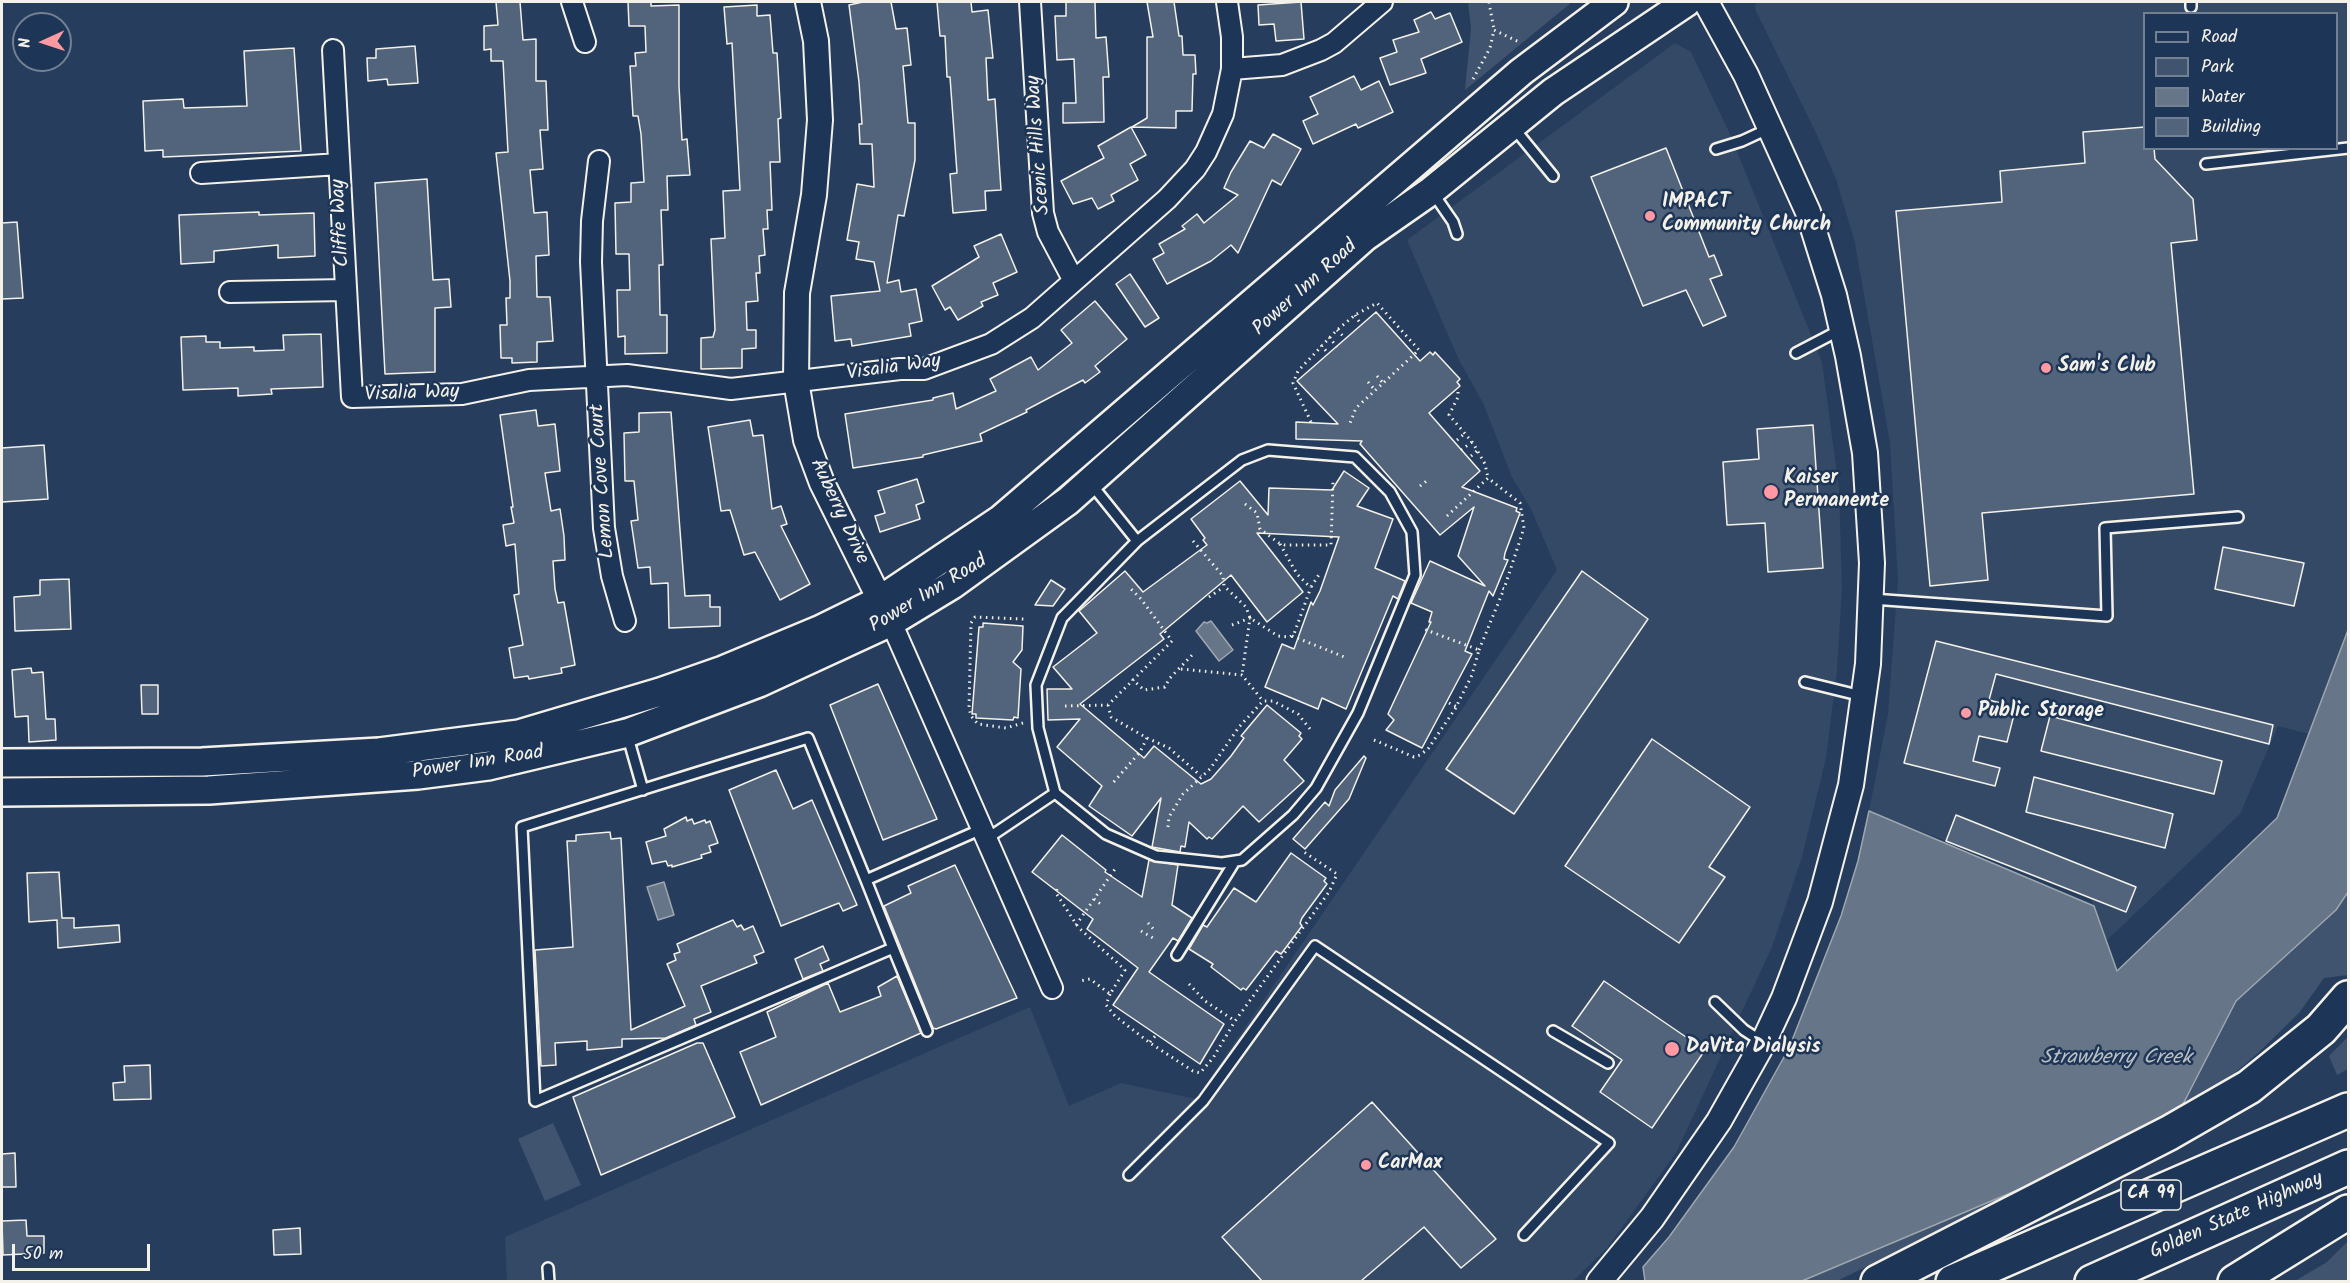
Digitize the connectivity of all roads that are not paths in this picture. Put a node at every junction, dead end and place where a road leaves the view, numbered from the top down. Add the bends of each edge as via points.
1 (572, 2) edge
2 (808, 2) edge
3 (1030, 2) edge
4 (1227, 2) edge
5 (1382, 2) edge
6 (1614, 2) edge
7 (1687, 2) edge
8 (1706, 2) edge
9 (585, 42) dead end
10 (333, 50) dead end
11 (1232, 69) junction
12 (1511, 125) junction
13 (1770, 127) junction
14 (1716, 149) dead end
15 (2331, 150) edge
16 (599, 161) dead end
17 (339, 164) junction
18 (2206, 164) dead end
19 (201, 173) dead end
20 (1553, 176) dead end
21 (1431, 191) junction
22 (1457, 234) dead end
23 (1074, 281) junction
24 (346, 290) junction
25 (230, 292) dead end
26 (1842, 329) junction
27 (1796, 353) dead end
28 (596, 376) junction
29 (796, 381) junction
30 (352, 396) joint
31 (1090, 483) junction
32 (2238, 517) dead end
33 (1137, 541) junction
34 (1871, 599) junction
35 (886, 611) junction
36 (625, 621) dead end
37 (1805, 682) dead end
38 (1864, 696) junction
39 (627, 733) junction
40 (2, 763) edge
41 (642, 790) junction
42 (2, 792) edge
43 (1055, 793) junction
44 (986, 833) junction
45 (1235, 861) junction
46 (866, 880) junction
47 (893, 948) junction
48 (1177, 955) dead end
49 (1052, 988) dead end
50 (2349, 998) edge
51 (1715, 1002) dead end
52 (927, 1031) dead end
53 (1553, 1031) dead end
54 (1763, 1042) junction
55 (1608, 1063) dead end
56 (2349, 1110) edge
57 (2349, 1167) edge
58 (1129, 1175) dead end
59 (2349, 1212) edge
60 (1524, 1235) dead end
61 (549, 1268) dead end
62 (549, 1281) edge
63 (1599, 1281) edge
64 (1878, 1281) edge
65 (1953, 1281) edge
66 (2092, 1281) edge
67 (2235, 1281) edge

1 - 9 street
2 - 29 street, Auberry Drive via 816,41 820,120 814,195 797,293
3 - 23 street, Scenic Hills Way via 1043,213 1048,232
4 - 11 street, Visalia Way
5 - 11 street via 1321,50 1282,66
6 - 35 main road, Power Inn Road via 1521,72 1001,519
7 - 12 main road, Power Inn Road
8 - 13 street
10 - 17 street, Cliffe Way
11 - 23 street, Visalia Way via 1215,133 1194,169 1167,199
12 - 20 lane
12 - 21 main road, Power Inn Road
13 - 14 lane
13 - 26 street via 1808,212
15 - 18 lane
16 - 28 street, Lemon Cove Court via 591,261
17 - 19 street
17 - 24 street, Cliffe Way
21 - 22 lane
21 - 31 main road, Power Inn Road via 1365,237
23 - 29 street, Visalia Way via 1012,332 970,354 924,369
24 - 25 street
24 - 30 street, Cliffe Way
26 - 27 lane
26 - 34 street via 1865,453
28 - 29 street, Visalia Way via 647,376 731,389
28 - 30 street, Visalia Way via 529,380 462,394
28 - 36 street, Lemon Cove Court via 604,528
29 - 35 street, Auberry Drive via 806,440 842,525
31 - 33 lane
31 - 35 main road, Power Inn Road via 1012,543
32 - 34 lane via 2105,528 2107,616
33 - 43 lane via 1062,618 1036,685 1038,728
33 - 45 lane via 1242,460 1268,450 1355,457 1390,492 1413,532 1415,575 1358,713 1339,749 1316,788 1293,815 1242,860
34 - 38 street
35 - 39 main road, Power Inn Road via 759,683
35 - 40 main road, Power Inn Road via 629,702 519,734 379,752 202,762
35 - 44 street, Auberry Drive
37 - 38 lane
38 - 54 street via 1851,785 1820,902 1788,989
39 - 41 lane
39 - 42 main road, Power Inn Road via 488,766 418,775 209,790
41 - 46 lane via 808,738
41 - 47 lane via 522,828 536,1101
43 - 44 lane
43 - 45 lane via 1106,834 1156,856
44 - 46 lane
44 - 49 street, Auberry Drive
45 - 48 lane
46 - 47 lane
47 - 52 lane
50 - 64 highway via 2321,1029 2249,1087 2169,1133
51 - 54 lane
53 - 55 lane
54 - 63 street via 1684,1174
56 - 65 highway, CA 99
57 - 66 highway, Golden State Highway / CA 99
58 - 60 lane via 1203,1101 1316,946 1609,1143
59 - 67 highway
61 - 62 lane

